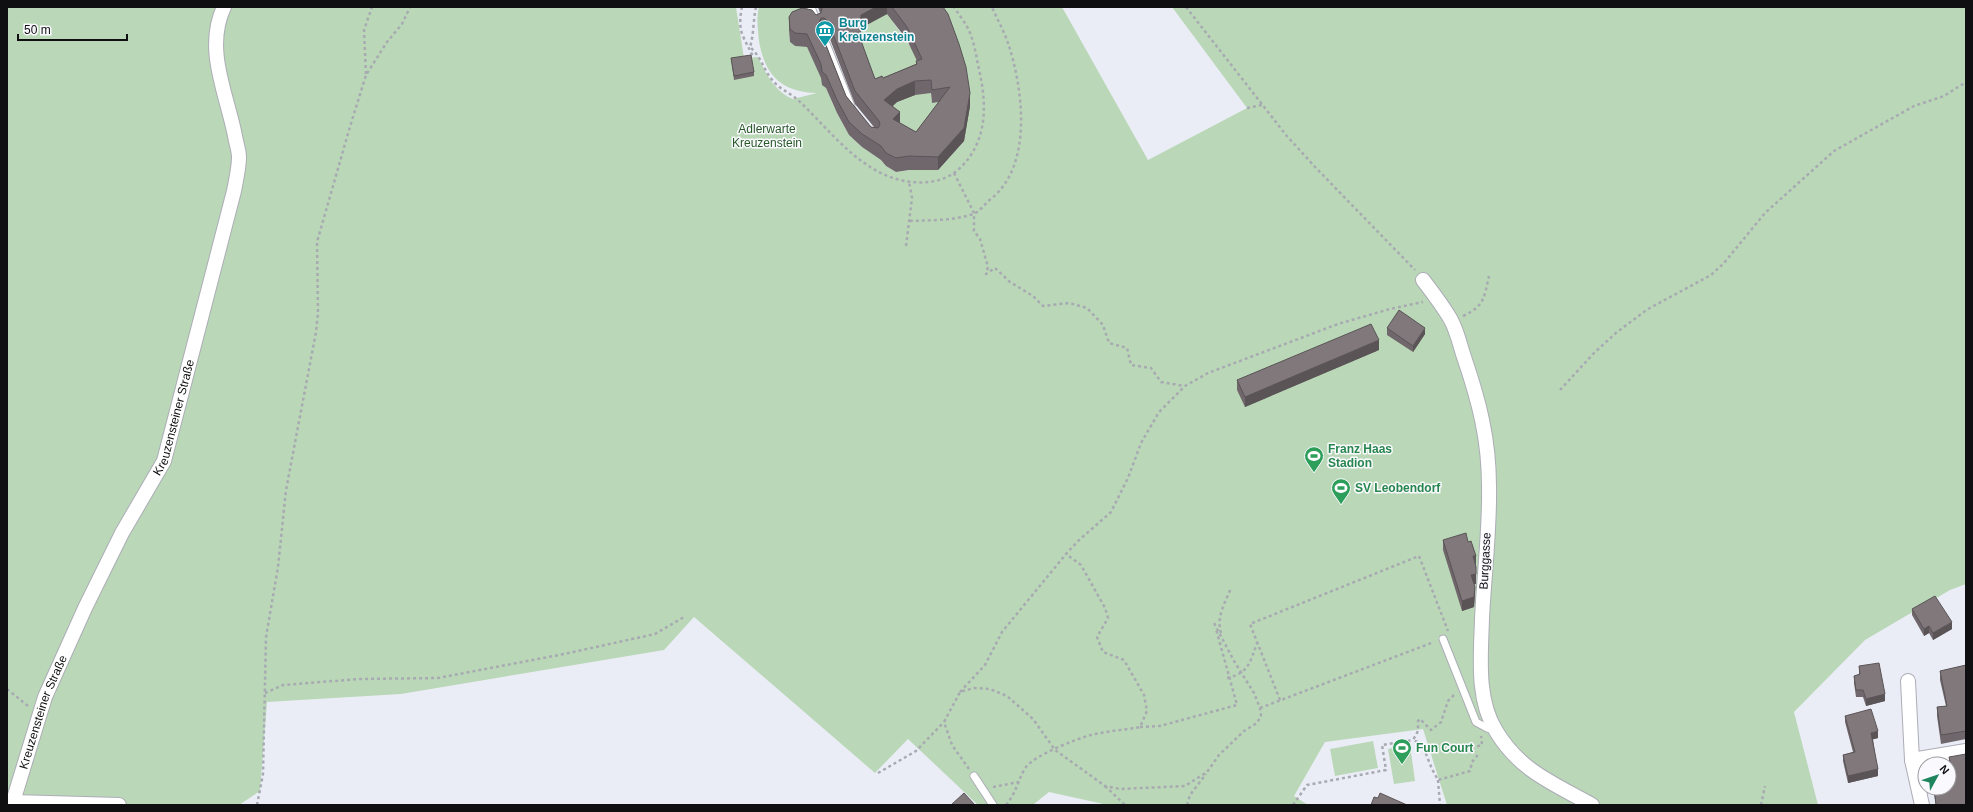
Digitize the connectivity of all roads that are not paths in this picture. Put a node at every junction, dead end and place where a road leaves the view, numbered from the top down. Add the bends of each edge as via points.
1 (224, 7) edge
2 (811, 7) edge
3 (817, 23) edge
4 (823, 36) edge
5 (856, 113) edge
6 (1423, 280) road end
7 (1443, 638) road end
8 (1908, 681) dead end
9 (1495, 730) junction
10 (1966, 751) edge
11 (1912, 760) junction
12 (974, 776) road end
13 (13, 804) edge
14 (119, 805) edge
15 (993, 805) edge
16 (1592, 805) edge
17 (1922, 805) edge

1 - 13 street, Kreuzensteiner Straße via 217,36 217,63 239,157 234,190 164,461 122,533 45,697
2 - 3 lane
4 - 5 lane via 851,107
6 - 9 street, Burggasse via 1452,321 1479,401 1487,441 1490,487 1481,665 1487,711
7 - 9 lane via 1476,722
8 - 11 street
9 - 16 street, Burggasse via 1524,766
10 - 11 street
11 - 17 street
12 - 15 lane
13 - 14 street

